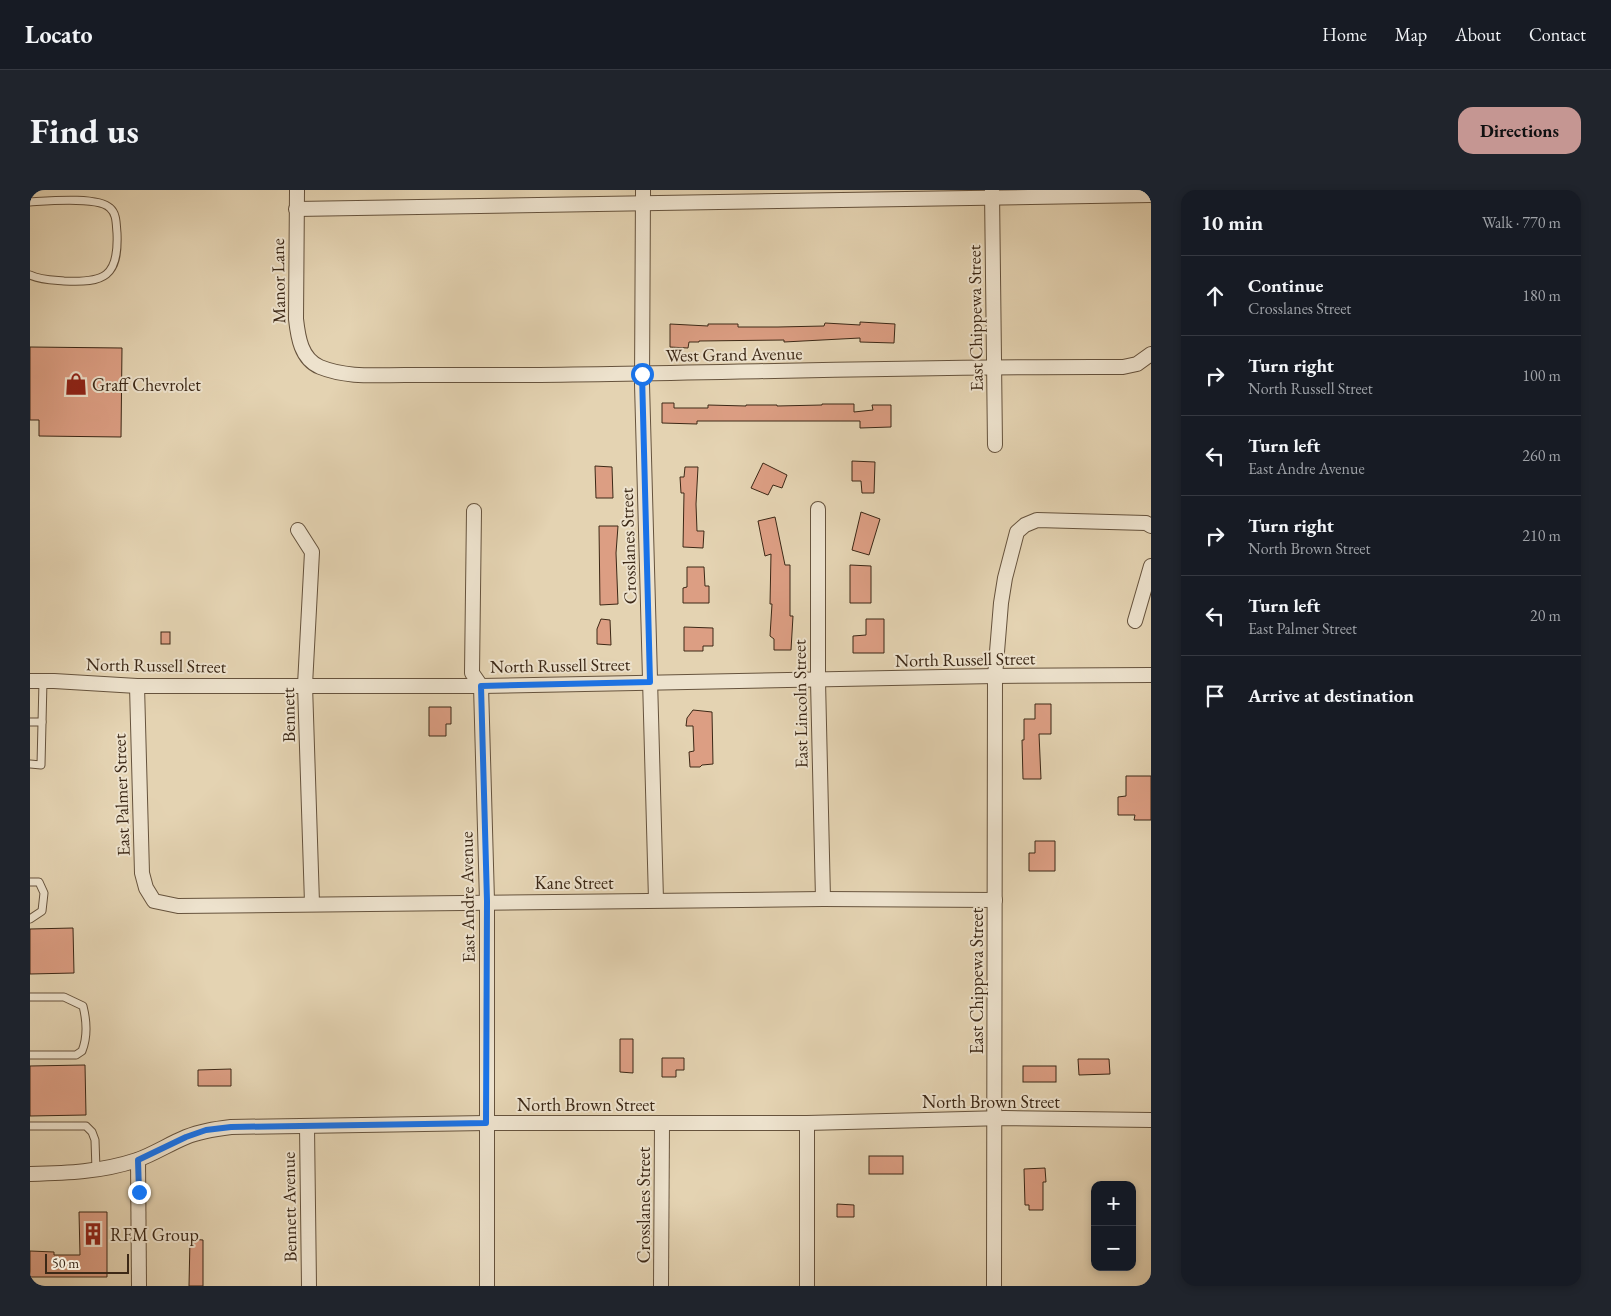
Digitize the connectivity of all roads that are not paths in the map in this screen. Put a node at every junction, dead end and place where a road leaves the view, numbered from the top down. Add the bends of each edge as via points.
1 (297, 190) edge
2 (992, 194) edge
3 (1151, 195) edge
4 (643, 197) edge
5 (30, 202) edge
6 (296, 210) junction
7 (30, 275) edge
8 (1151, 354) edge
9 (316, 366) joint
10 (995, 367) junction
11 (642, 374) junction
12 (995, 445) dead end
13 (818, 509) dead end
14 (474, 511) dead end
15 (1151, 526) edge
16 (298, 530) dead end
17 (1151, 566) edge
18 (1135, 621) dead end
19 (995, 676) junction
20 (1151, 676) edge
21 (36, 681) edge
22 (818, 681) junction
23 (650, 682) junction
24 (305, 685) junction
25 (137, 686) junction
26 (481, 686) junction
27 (30, 722) edge
28 (42, 722) junction
29 (30, 764) edge
30 (30, 882) edge
31 (823, 899) junction
32 (656, 900) junction
33 (995, 900) junction
34 (154, 901) joint
35 (487, 901) junction
36 (312, 904) junction
37 (30, 919) edge
38 (30, 997) edge
39 (30, 1055) edge
40 (993, 1118) junction
41 (1151, 1120) edge
42 (486, 1123) junction
43 (807, 1123) junction
44 (662, 1124) junction
45 (30, 1126) edge
46 (307, 1127) junction
47 (138, 1160) junction
48 (96, 1170) junction
49 (30, 1174) edge
50 (140, 1286) edge
51 (309, 1286) edge
52 (487, 1286) edge
53 (661, 1286) edge
54 (807, 1286) edge
55 (994, 1286) edge

1 - 6 street, Manor Lane
2 - 3 street
2 - 4 street
2 - 10 street, East Chippewa Street
4 - 6 street
4 - 11 street, Crosslanes Street
5 - 7 lane via 70,200 97,202 109,207 116,218 117,246 113,267 102,278 84,282 47,280
6 - 9 street, Manor Lane via 298,340 305,355
8 - 10 street, West Grand Avenue via 1137,364 1123,367
9 - 11 street, West Grand Avenue via 342,374
10 - 11 street, West Grand Avenue
10 - 12 street, East Chippewa Street
11 - 23 street, Crosslanes Street
13 - 22 street, East Lincoln Street
14 - 26 street, East Andre Avenue via 472,673
15 - 19 street, East Chippewa Street via 1146,523 1052,520 1037,520 1025,525 1018,532 1005,578
16 - 24 street, Bennett via 312,552
17 - 18 street
19 - 20 street, North Russell Street
19 - 22 street, North Russell Street
19 - 33 street, East Chippewa Street
21 - 25 street, North Russell Street
21 - 28 lane
22 - 23 street, North Russell Street
22 - 31 street, East Lincoln Street
23 - 26 street, North Russell Street
23 - 32 street, Crosslanes Street
24 - 25 street, North Russell Street
24 - 26 street, North Russell Street
24 - 36 street, Bennett
25 - 34 street, East Palmer Street via 142,873
26 - 35 street, East Andre Avenue
27 - 28 lane
28 - 29 lane via 41,765
30 - 37 lane via 39,882 44,892 42,911
31 - 32 street, Kane Street
31 - 33 street, Kane Street
32 - 35 street, Kane Street
33 - 40 street, East Chippewa Street
34 - 36 street, Kane Street via 178,906
35 - 36 street, Kane Street
35 - 42 street, East Andre Avenue
38 - 39 lane via 64,996 83,1006 86,1040 82,1051 76,1055
40 - 41 street, North Brown Street
40 - 43 street, North Brown Street
40 - 55 street, East Chippewa Street
42 - 44 street, North Brown Street
42 - 46 street, North Brown Street
42 - 52 street, East Andre Avenue
43 - 44 street, North Brown Street
43 - 54 street
44 - 53 street, Crosslanes Street
45 - 48 lane via 86,1126 94,1140
46 - 47 street, North Brown Street via 206,1130
46 - 51 street, Bennett Avenue
47 - 48 street, North Brown Street
47 - 50 street
48 - 49 street, North Brown Street

